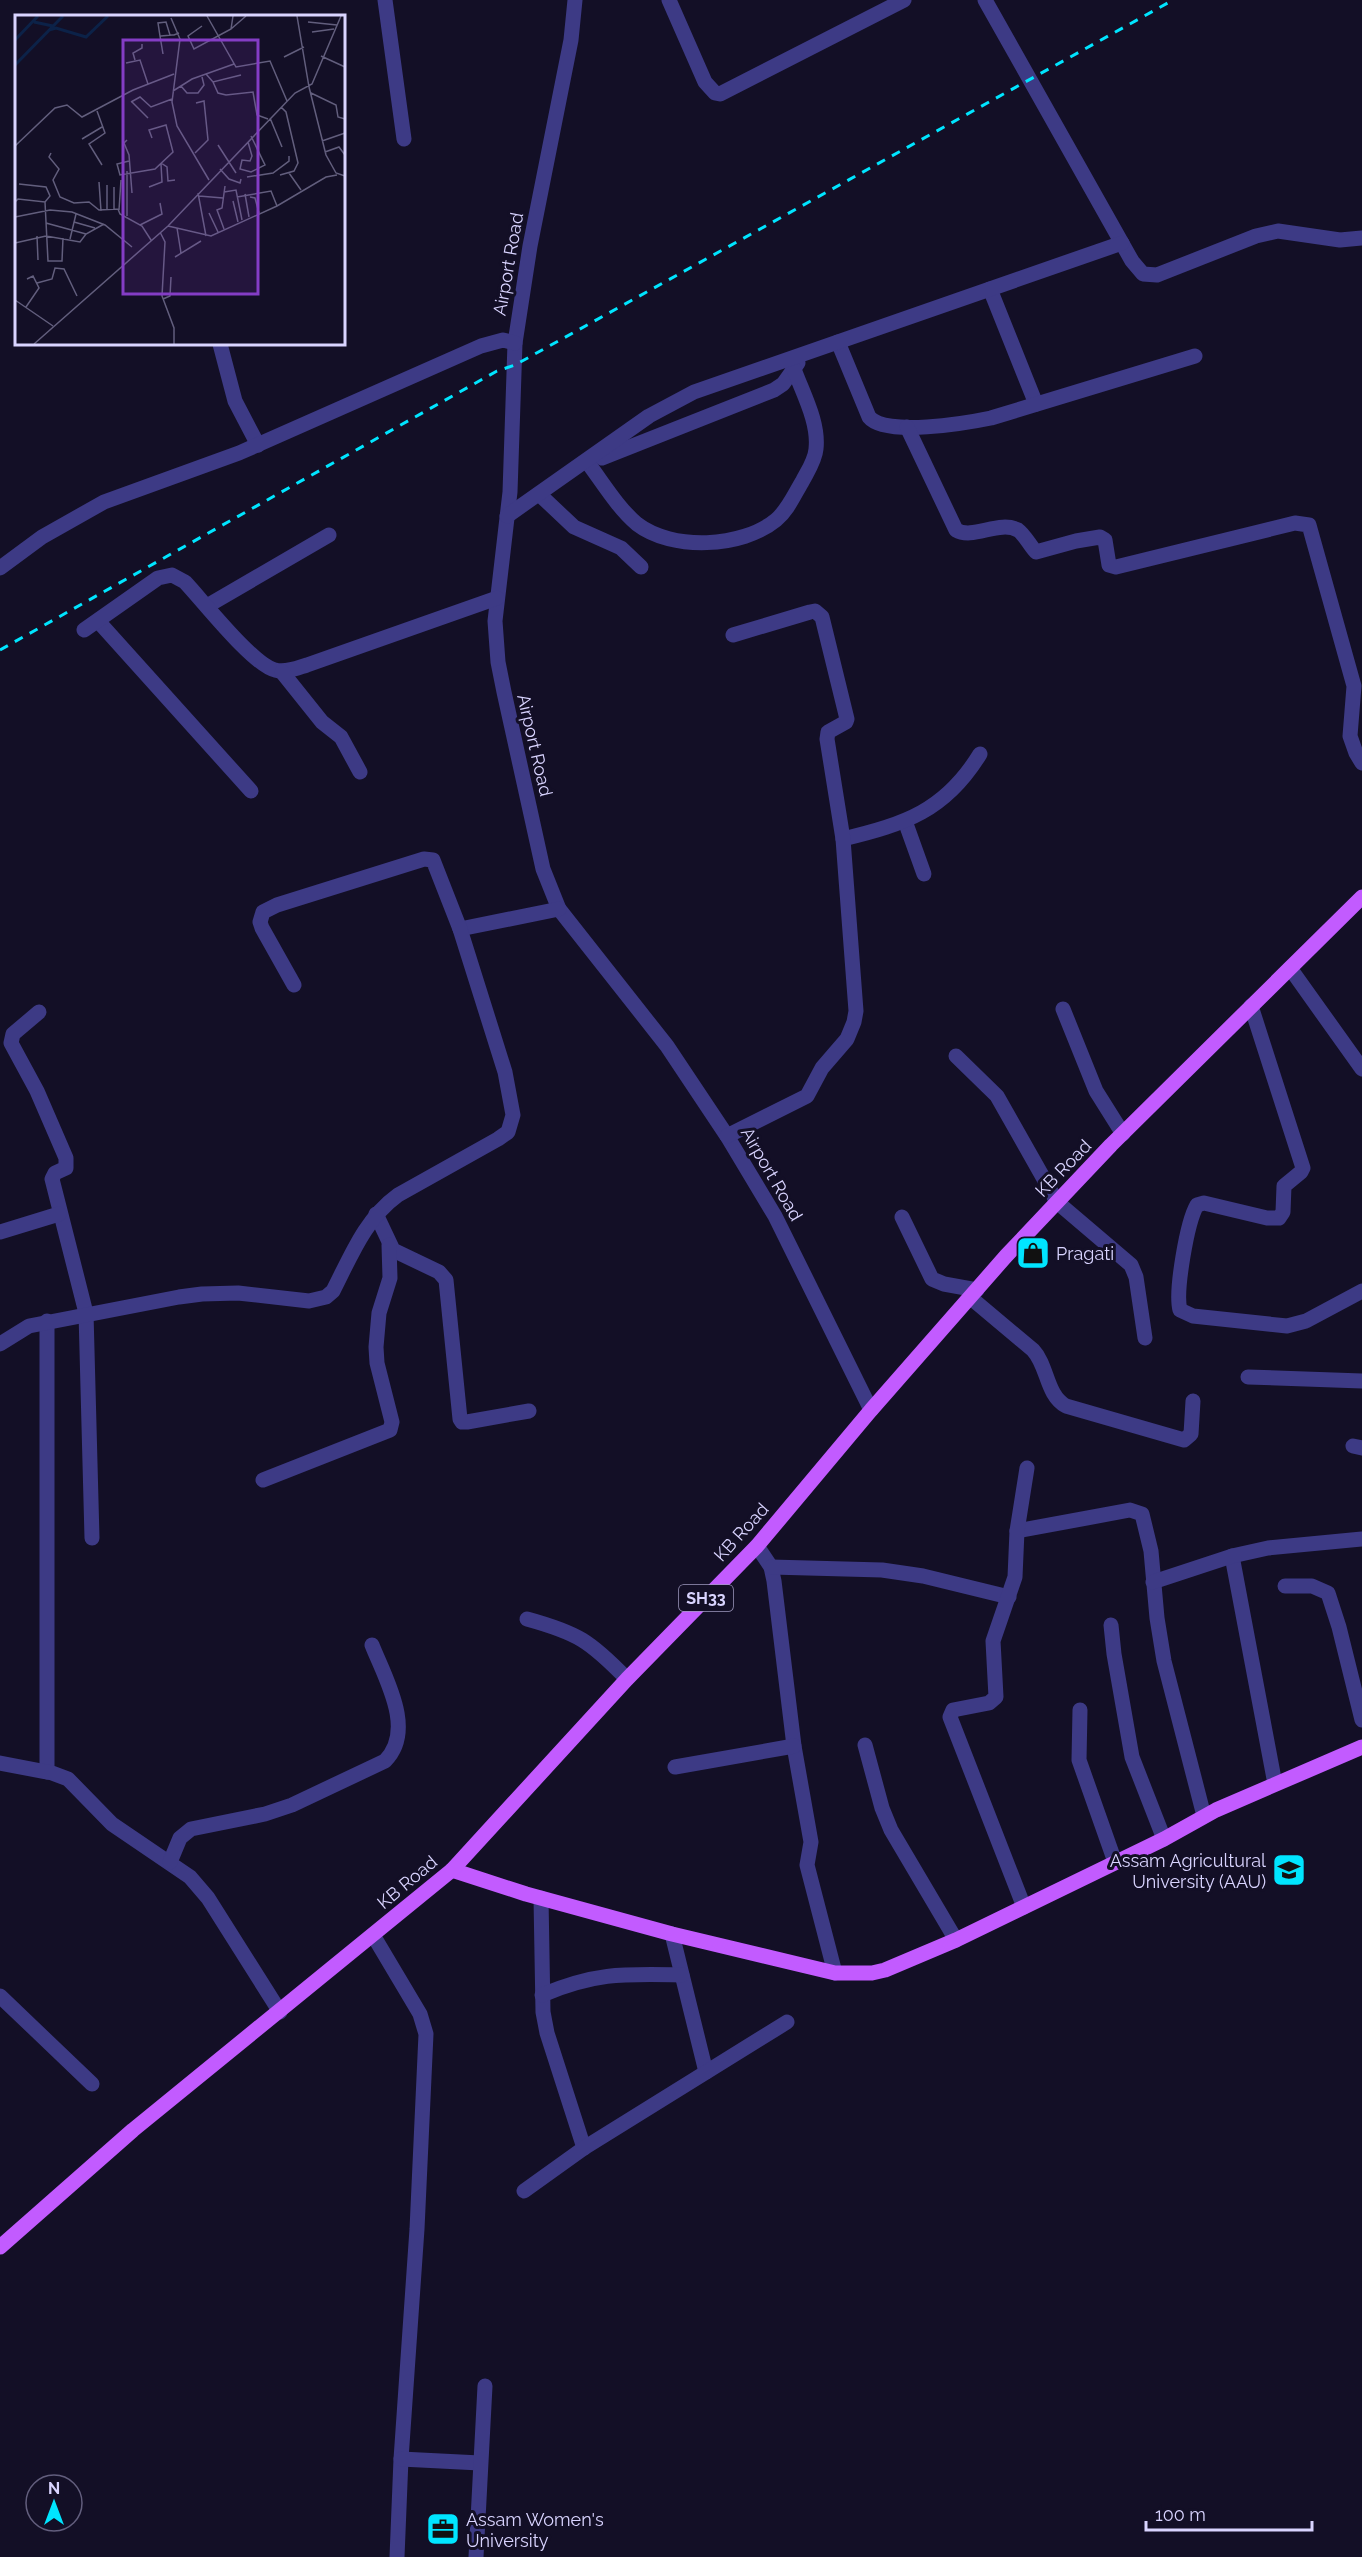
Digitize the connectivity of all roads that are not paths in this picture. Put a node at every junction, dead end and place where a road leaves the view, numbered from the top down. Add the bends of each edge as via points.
1 (385, 0) edge
2 (575, 0) edge
3 (669, 0) edge
4 (904, 0) edge
5 (985, 0) edge
6 (404, 139) dead end
7 (1362, 238) edge
8 (1122, 243) junction
9 (990, 289) junction
10 (838, 342) junction
11 (515, 343) junction
12 (220, 345) edge
13 (805, 355) junction
14 (1195, 356) dead end
15 (794, 369) junction
16 (1036, 404) junction
17 (907, 427) junction
18 (258, 445) junction
19 (584, 465) junction
20 (539, 494) junction
21 (507, 516) junction
22 (329, 534) dead end
23 (641, 567) dead end
24 (0, 568) edge
25 (497, 598) junction
26 (207, 606) junction
27 (98, 621) junction
28 (84, 630) dead end
29 (733, 635) dead end
30 (282, 672) junction
31 (980, 754) dead end
32 (1362, 763) edge
33 (360, 772) dead end
34 (250, 791) dead end
35 (905, 821) junction
36 (843, 840) junction
37 (924, 874) dead end
38 (1362, 897) edge
39 (559, 909) junction
40 (460, 929) junction
41 (1290, 968) junction
42 (294, 985) dead end
43 (1251, 1006) junction
44 (1063, 1010) dead end
45 (39, 1012) dead end
46 (956, 1056) dead end
47 (1362, 1069) edge
48 (1123, 1134) junction
49 (727, 1136) junction
50 (1057, 1202) junction
51 (59, 1214) junction
52 (376, 1214) junction
53 (902, 1217) dead end
54 (0, 1232) edge
55 (389, 1245) junction
56 (1362, 1291) edge
57 (974, 1294) junction
58 (86, 1313) junction
59 (47, 1322) junction
60 (1145, 1338) dead end
61 (0, 1344) edge
62 (1248, 1377) dead end
63 (1362, 1381) edge
64 (1193, 1401) dead end
65 (871, 1410) junction
66 (529, 1411) dead end
67 (1027, 1468) dead end
68 (263, 1480) dead end
69 (1017, 1531) junction
70 (92, 1538) dead end
71 (1362, 1539) edge
72 (757, 1546) junction
73 (1232, 1556) junction
74 (771, 1567) junction
75 (1153, 1582) junction
76 (1285, 1586) dead end
77 (1009, 1597) junction
78 (527, 1619) dead end
79 (1112, 1625) dead end
80 (372, 1645) dead end
81 (627, 1679) junction
82 (1080, 1710) dead end
83 (1362, 1720) edge
84 (865, 1745) dead end
85 (794, 1746) junction
86 (1362, 1747) edge
87 (0, 1763) edge
88 (675, 1767) dead end
89 (47, 1772) junction
90 (1275, 1785) junction
91 (1204, 1816) junction
92 (1164, 1839) junction
93 (170, 1862) junction
94 (1115, 1862) junction
95 (452, 1870) junction
96 (541, 1899) junction
97 (1024, 1907) junction
98 (672, 1934) junction
99 (373, 1935) junction
100 (956, 1940) junction
101 (835, 1973) junction
102 (682, 1975) junction
103 (542, 1995) junction
104 (0, 1996) edge
105 (280, 2012) junction
106 (787, 2022) dead end
107 (706, 2072) junction
108 (92, 2084) dead end
109 (584, 2148) junction
110 (524, 2191) dead end
111 (0, 2247) edge
112 (484, 2386) dead end
113 (401, 2459) junction
114 (480, 2463) junction
115 (397, 2557) edge
116 (476, 2557) edge

1 - 6 street
2 - 11 street, Airport Road
3 - 4 street via 705,82 720,94
5 - 8 street
7 - 8 street via 1340,240 1278,231 1149,276 1138,269
8 - 9 street
9 - 10 street
9 - 16 street
10 - 13 street
10 - 17 street via 869,417 878,424
11 - 18 street via 494,342 442,361
11 - 21 street, Airport Road
12 - 18 street via 235,401
13 - 15 street
13 - 19 street via 694,392 649,416
14 - 16 street
15 - 19 street via 774,390
15 - 19 street via 813,423 813,462 785,510 758,531 713,543 682,541 651,532 627,513
16 - 17 street via 968,423
17 - 32 street via 956,530 964,533 1015,529 1036,552 1100,537 1105,540 1109,565 1116,567 1295,523 1309,525 1354,686 1350,736
18 - 24 street via 104,502 42,537
19 - 20 street
20 - 21 street
20 - 23 street via 580,532 621,548
21 - 25 street, Airport Road
22 - 26 street
25 - 30 street
25 - 39 street, Airport Road via 496,645 504,692 543,869
26 - 27 street via 185,582 165,575
26 - 30 street via 256,659
27 - 28 street
27 - 34 street
29 - 36 street via 810,612 822,617 847,719 827,735
30 - 33 street via 322,722 341,737
31 - 35 street via 958,785
35 - 36 street
35 - 37 street
36 - 49 street via 855,1003 852,1030 807,1096
38 - 41 main road, KB Road / SH33
39 - 40 street
39 - 49 street, Airport Road via 667,1046
40 - 42 street via 438,866 428,858 277,905 263,912 260,922
40 - 52 street via 505,1072 512,1123 498,1139 398,1195
41 - 43 main road, KB Road / SH33
41 - 47 street
43 - 48 main road, KB Road / SH33
43 - 56 street via 1303,1168 1284,1186 1283,1212 1279,1218 1204,1203 1197,1205 1178,1284 1180,1310 1193,1316 1287,1326 1306,1321
44 - 48 street via 1096,1091
45 - 51 street via 13,1034 11,1043 37,1090 66,1158 66,1168 52,1179
46 - 50 street via 997,1096
48 - 50 main road, KB Road / SH33
49 - 65 street, Airport Road via 785,1235
50 - 57 main road, KB Road / SH33
50 - 60 street via 1131,1264
51 - 54 street
51 - 58 street
52 - 55 street
52 - 58 street via 333,1291 318,1300 202,1294
53 - 57 street via 932,1279
55 - 66 street via 447,1280 460,1419 467,1422
55 - 68 street via 390,1278 379,1313 376,1347 392,1422 390,1430
57 - 64 street via 1041,1358 1055,1398 1066,1406 1184,1440 1191,1434
57 - 65 main road, KB Road / SH33
58 - 59 street
58 - 70 street
59 - 61 street via 20,1330
59 - 89 street
62 - 63 street
65 - 72 main road, KB Road / SH33
67 - 69 street
69 - 75 street via 1139,1511 1144,1517 1151,1551
69 - 77 street via 1015,1577
71 - 73 street via 1284,1546
72 - 74 street
72 - 81 main road, KB Road / SH33
73 - 75 street
73 - 90 street
74 - 77 street via 882,1570
74 - 85 street
75 - 91 street via 1164,1661
76 - 83 street via 1312,1586 1328,1593
77 - 97 street via 993,1641 996,1697 989,1703 953,1710 950,1717
78 - 81 street via 569,1632 591,1644
79 - 92 street via 1132,1757
80 - 93 street via 398,1719 399,1737 392,1754 385,1761 292,1805 191,1829 180,1838
81 - 95 main road, KB Road / SH33
82 - 94 street via 1079,1760
84 - 100 street via 891,1830
85 - 88 street
85 - 101 street via 811,1842 807,1865
86 - 90 main road
87 - 89 street
89 - 93 street via 68,1779 112,1824
90 - 91 main road
91 - 92 main road
92 - 94 main road
93 - 105 street via 190,1877 207,1898
94 - 97 main road
95 - 96 main road
95 - 99 main road, KB Road / SH33
96 - 98 main road
96 - 103 street
97 - 100 main road
98 - 101 main road
98 - 102 street
99 - 105 main road, KB Road / SH33
99 - 113 street via 420,2014 426,2034
100 - 101 main road via 885,1970 857,1975
102 - 103 street via 601,1976 572,1982
102 - 107 street
103 - 109 street via 547,2033
104 - 108 street
105 - 111 main road, KB Road / SH33 via 133,2130
106 - 107 street
107 - 109 street
109 - 110 street
112 - 114 street
113 - 114 street
113 - 115 street
114 - 116 street

